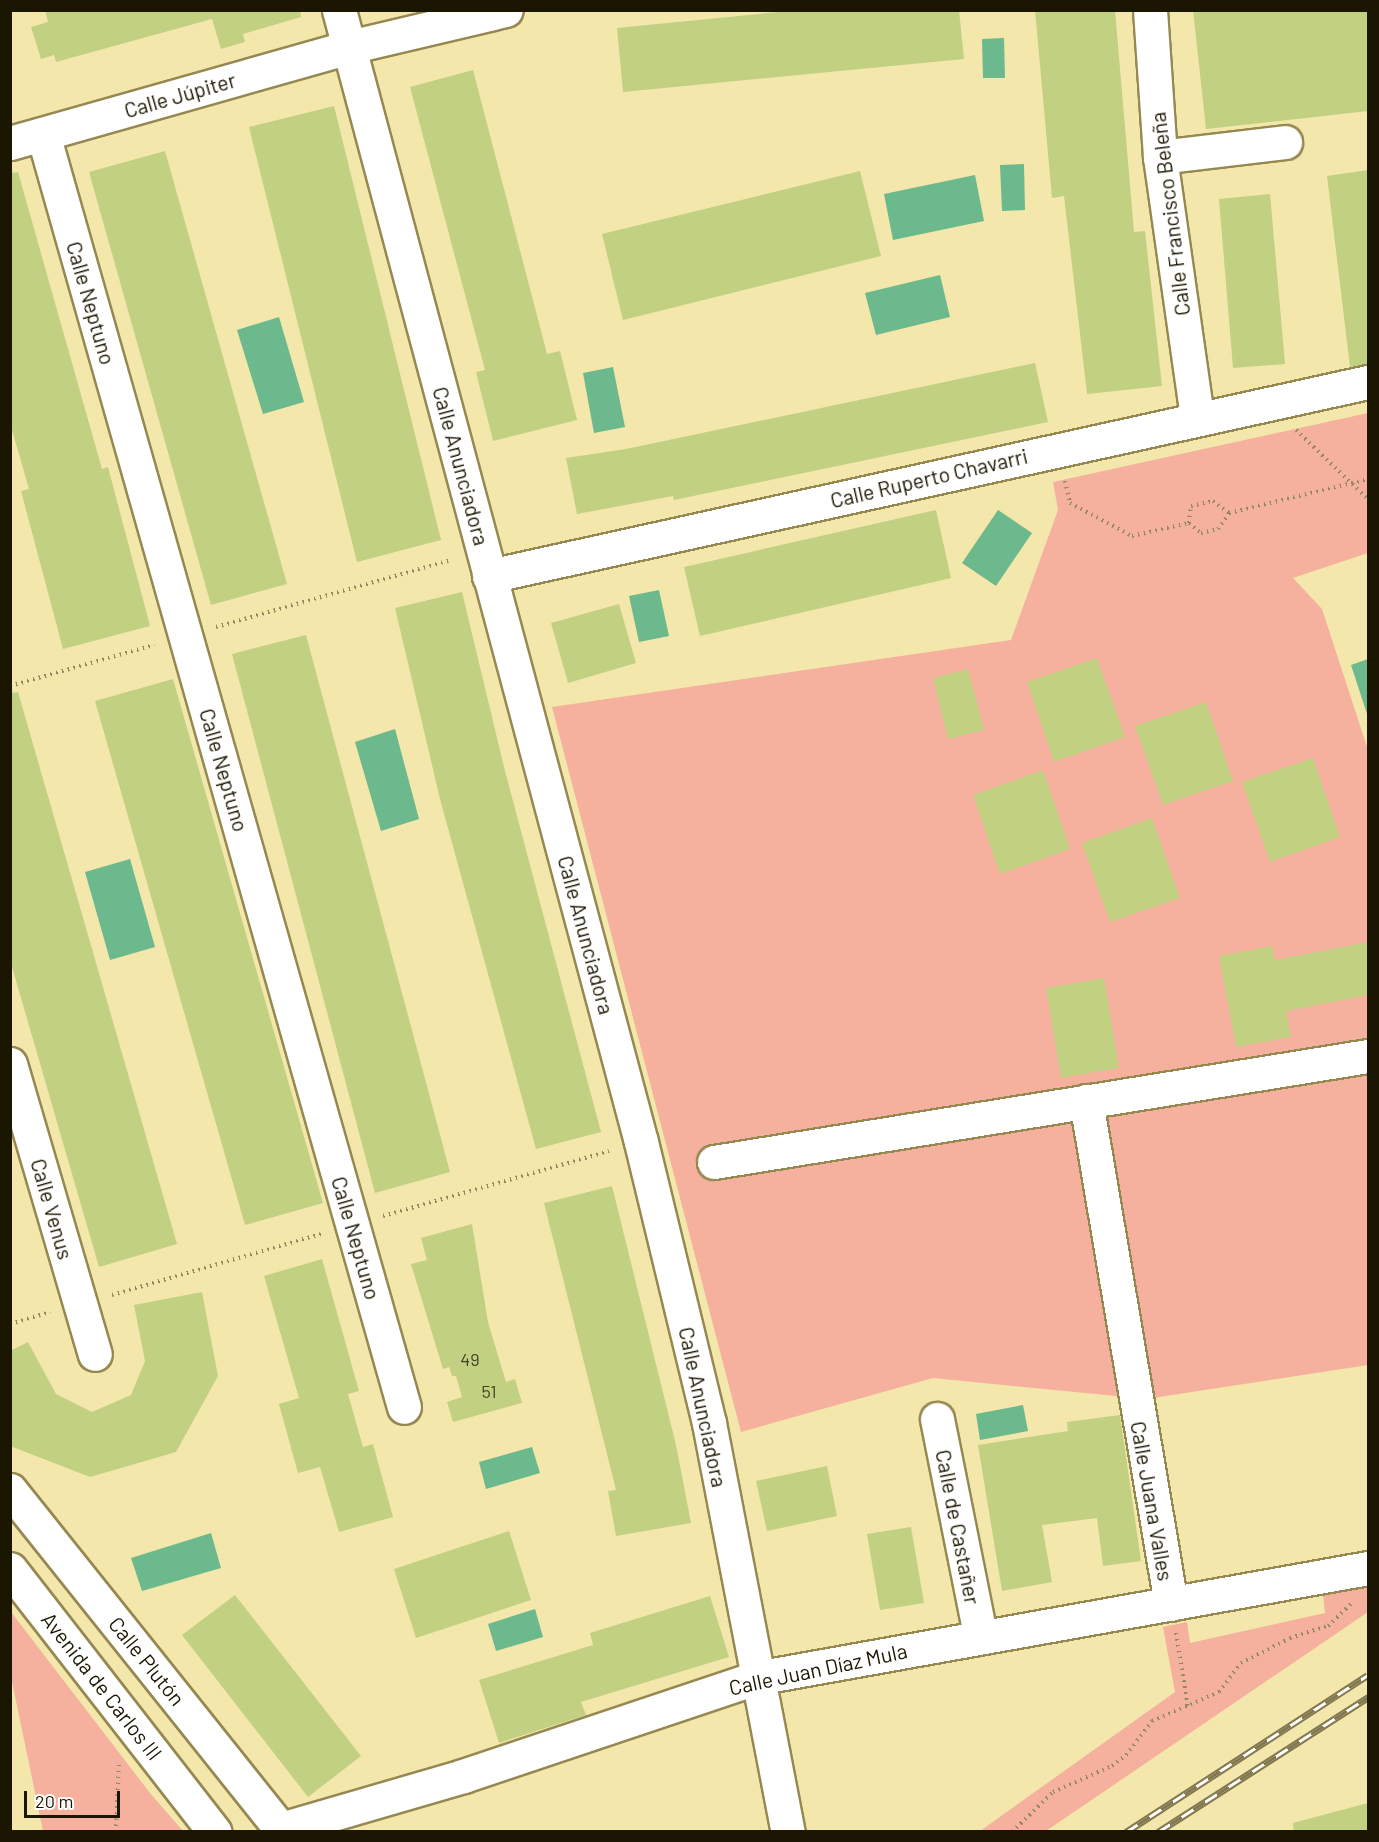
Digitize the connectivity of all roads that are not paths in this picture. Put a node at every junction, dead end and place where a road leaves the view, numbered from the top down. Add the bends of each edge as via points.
1 (339, 10) edge
2 (506, 10) edge
3 (1150, 10) edge
4 (349, 47) junction
5 (43, 134) junction
6 (1285, 142) dead end
7 (10, 143) edge
8 (1160, 157) junction
9 (1368, 382) edge
10 (1197, 417) junction
11 (487, 564) junction
12 (1368, 1056) edge
13 (10, 1064) edge
14 (1086, 1101) junction
15 (714, 1162) dead end
16 (94, 1354) dead end
17 (404, 1407) dead end
18 (937, 1419) dead end
19 (10, 1490) edge
20 (10, 1569) edge
21 (1367, 1569) edge
22 (1171, 1604) junction
23 (980, 1635) junction
24 (756, 1678) junction
25 (282, 1830) edge
26 (215, 1832) edge
27 (788, 1832) edge

1 - 4 street, Calle Anunciadora
2 - 4 street, Calle Júpiter
3 - 8 street, Calle Francisco Beleña
4 - 5 street, Calle Júpiter
4 - 11 street, Calle Anunciadora
5 - 7 street, Calle Júpiter
5 - 17 street, Calle Neptuno
6 - 8 street
8 - 10 street, Calle Francisco Beleña
9 - 10 street, Calle Ruperto Chavarri
10 - 11 street, Calle Ruperto Chavarri via 1058,449
11 - 24 street, Calle Anunciadora via 641,1142 709,1424
12 - 14 street
13 - 16 street, Calle Venus
14 - 15 street
14 - 22 street, Calle Juana Valles via 1133,1398
18 - 23 street, Calle de Castañer
19 - 25 street, Calle Plutón
20 - 26 street, Avenida de Carlos III
21 - 22 street, Calle Juan Díaz Mula
22 - 23 street, Calle Juan Díaz Mula
23 - 24 street, Calle Juan Díaz Mula
24 - 25 street, Calle Juan Díaz Mula via 463,1776
24 - 27 street, Calle Anunciadora

